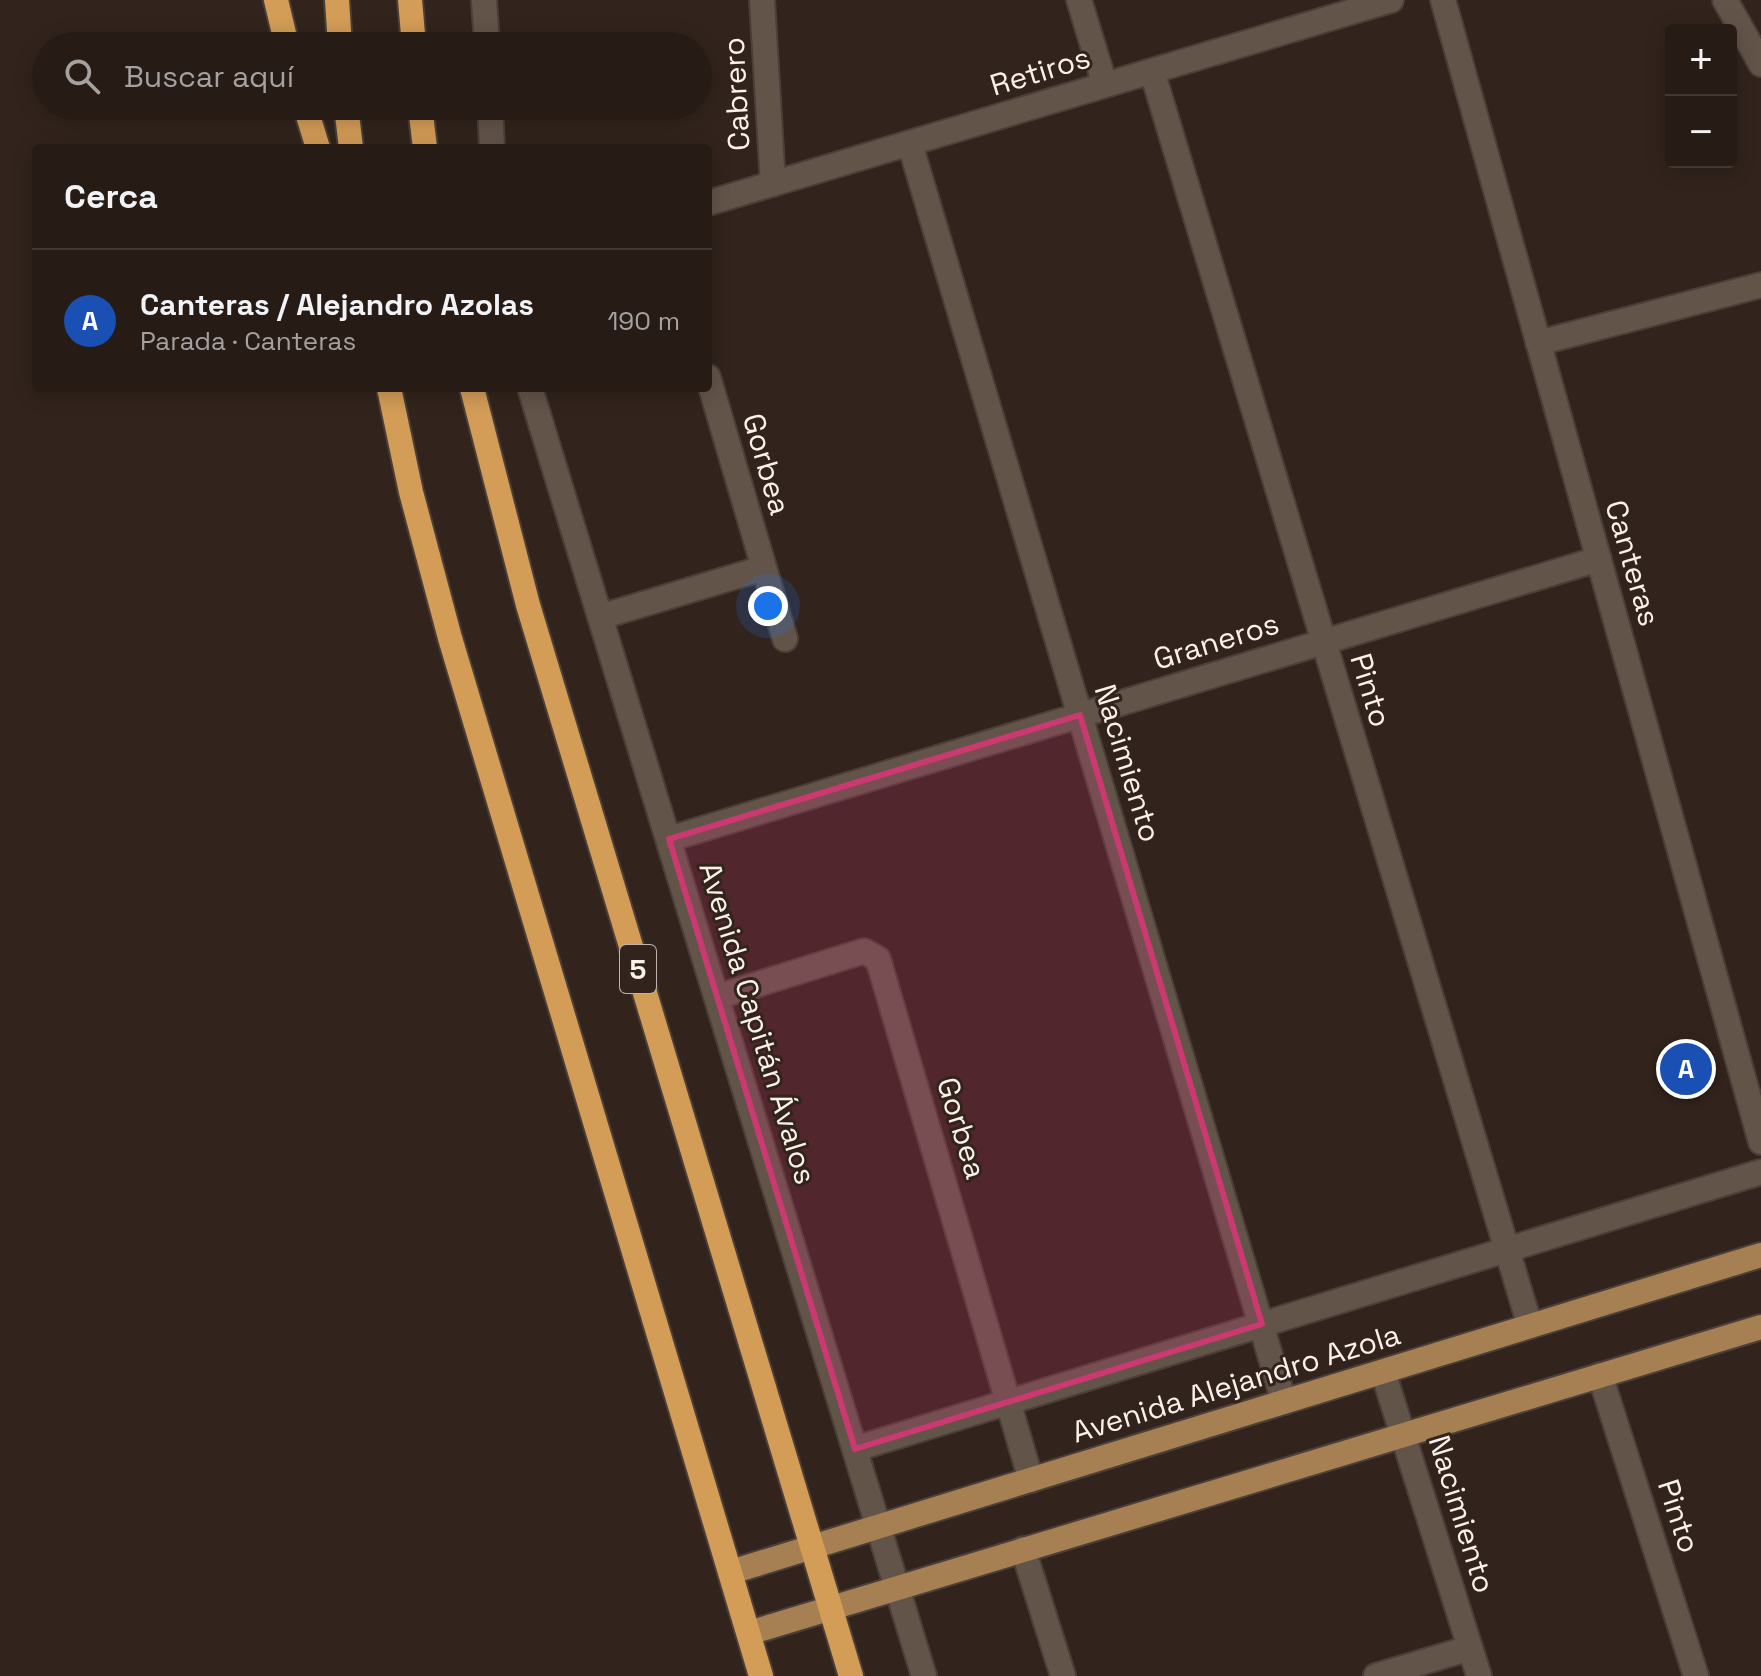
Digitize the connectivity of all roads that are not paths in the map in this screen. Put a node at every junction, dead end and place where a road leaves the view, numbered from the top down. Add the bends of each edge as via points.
1 (276, 0) edge
2 (337, 0) edge
3 (410, 0) edge
4 (484, 0) edge
5 (762, 0) edge
6 (1079, 0) edge
7 (1391, 0) edge
8 (1443, 0) edge
9 (1725, 0) edge
10 (284, 32) edge
11 (339, 32) edge
12 (413, 32) edge
13 (486, 32) edge
14 (1761, 64) edge
15 (1152, 71) junction
16 (1105, 85) junction
17 (309, 120) edge
18 (348, 120) edge
19 (422, 120) edge
20 (491, 120) edge
21 (317, 144) edge
22 (351, 144) edge
23 (425, 144) edge
24 (492, 144) edge
25 (910, 144) junction
26 (773, 184) junction
27 (712, 202) edge
28 (1761, 285) edge
29 (1538, 343) junction
30 (712, 391) edge
31 (390, 392) edge
32 (473, 392) edge
33 (531, 392) edge
34 (1599, 559) junction
35 (764, 568) junction
36 (600, 617) junction
37 (785, 639) dead end
38 (1324, 641) junction
39 (1080, 715) junction
40 (669, 839) junction
41 (717, 997) junction
42 (1761, 1142) edge
43 (1761, 1172) edge
44 (1507, 1250) junction
45 (1761, 1255) edge
46 (1262, 1324) junction
47 (1530, 1326) junction
48 (1761, 1327) edge
49 (1383, 1372) junction
50 (1600, 1375) junction
51 (1009, 1402) junction
52 (1284, 1402) junction
53 (1404, 1434) junction
54 (855, 1449) junction
55 (1031, 1480) junction
56 (879, 1526) junction
57 (813, 1547) junction
58 (1023, 1549) junction
59 (731, 1572) junction
60 (897, 1588) junction
61 (831, 1608) junction
62 (749, 1633) junction
63 (1470, 1648) junction
64 (761, 1676) edge
65 (851, 1676) edge
66 (924, 1676) edge
67 (1063, 1676) edge
68 (1376, 1676) edge
69 (1479, 1676) edge
70 (1696, 1676) edge

1 - 10 highway
2 - 11 highway
3 - 12 highway
4 - 13 street
5 - 26 street, Cabrero
6 - 16 street
7 - 15 street, Retiros
8 - 29 street, Canteras
9 - 14 street
15 - 16 street, Retiros
15 - 38 street, Pinto
16 - 25 street, Retiros
17 - 21 highway
18 - 22 highway
19 - 23 highway
20 - 24 street
25 - 26 street, Retiros
25 - 39 street, Nacimiento
26 - 27 street, Retiros
28 - 29 street
29 - 34 street, Canteras
30 - 35 street, Gorbea
31 - 59 highway via 450,638
32 - 57 highway, 5 via 528,605
33 - 36 street, Avenida Capitán Ávalos
34 - 38 street, Graneros
34 - 42 street, Canteras
35 - 36 street
35 - 37 street, Gorbea
36 - 40 street, Avenida Capitán Ávalos
38 - 39 street, Graneros
38 - 44 street, Pinto
39 - 40 street, Graneros
39 - 46 street, Nacimiento
40 - 41 street, Avenida Capitán Ávalos
41 - 51 street, Gorbea via 864,951 878,959
41 - 54 street, Avenida Capitán Ávalos
43 - 44 street, Avenida Alejandro Azola
44 - 46 street, Avenida Alejandro Azola
44 - 47 street, Pinto
45 - 47 main road, Avenida Alejandro Azola
46 - 51 street, Avenida Alejandro Azola
46 - 52 street, Nacimiento
47 - 49 main road, Avenida Alejandro Azola
48 - 50 main road
49 - 52 main road, Avenida Alejandro Azola
49 - 53 street, Nacimiento
50 - 53 main road
50 - 70 street, Pinto
51 - 54 street, Avenida Alejandro Azola
51 - 55 street, Gorbea
52 - 55 main road, Avenida Alejandro Azola
53 - 58 main road
53 - 63 street, Nacimiento
54 - 56 street, Avenida Capitán Ávalos
55 - 56 main road, Avenida Alejandro Azola
56 - 57 main road, Avenida Alejandro Azola
56 - 60 street, Avenida Capitán Ávalos
57 - 59 main road, Avenida Alejandro Azola
57 - 61 highway, 5
58 - 60 main road
58 - 67 street
59 - 62 highway
60 - 61 main road
60 - 66 street, Avenida Capitán Ávalos
61 - 62 main road
61 - 65 highway, 5
62 - 64 highway
63 - 68 street
63 - 69 street, Nacimiento

